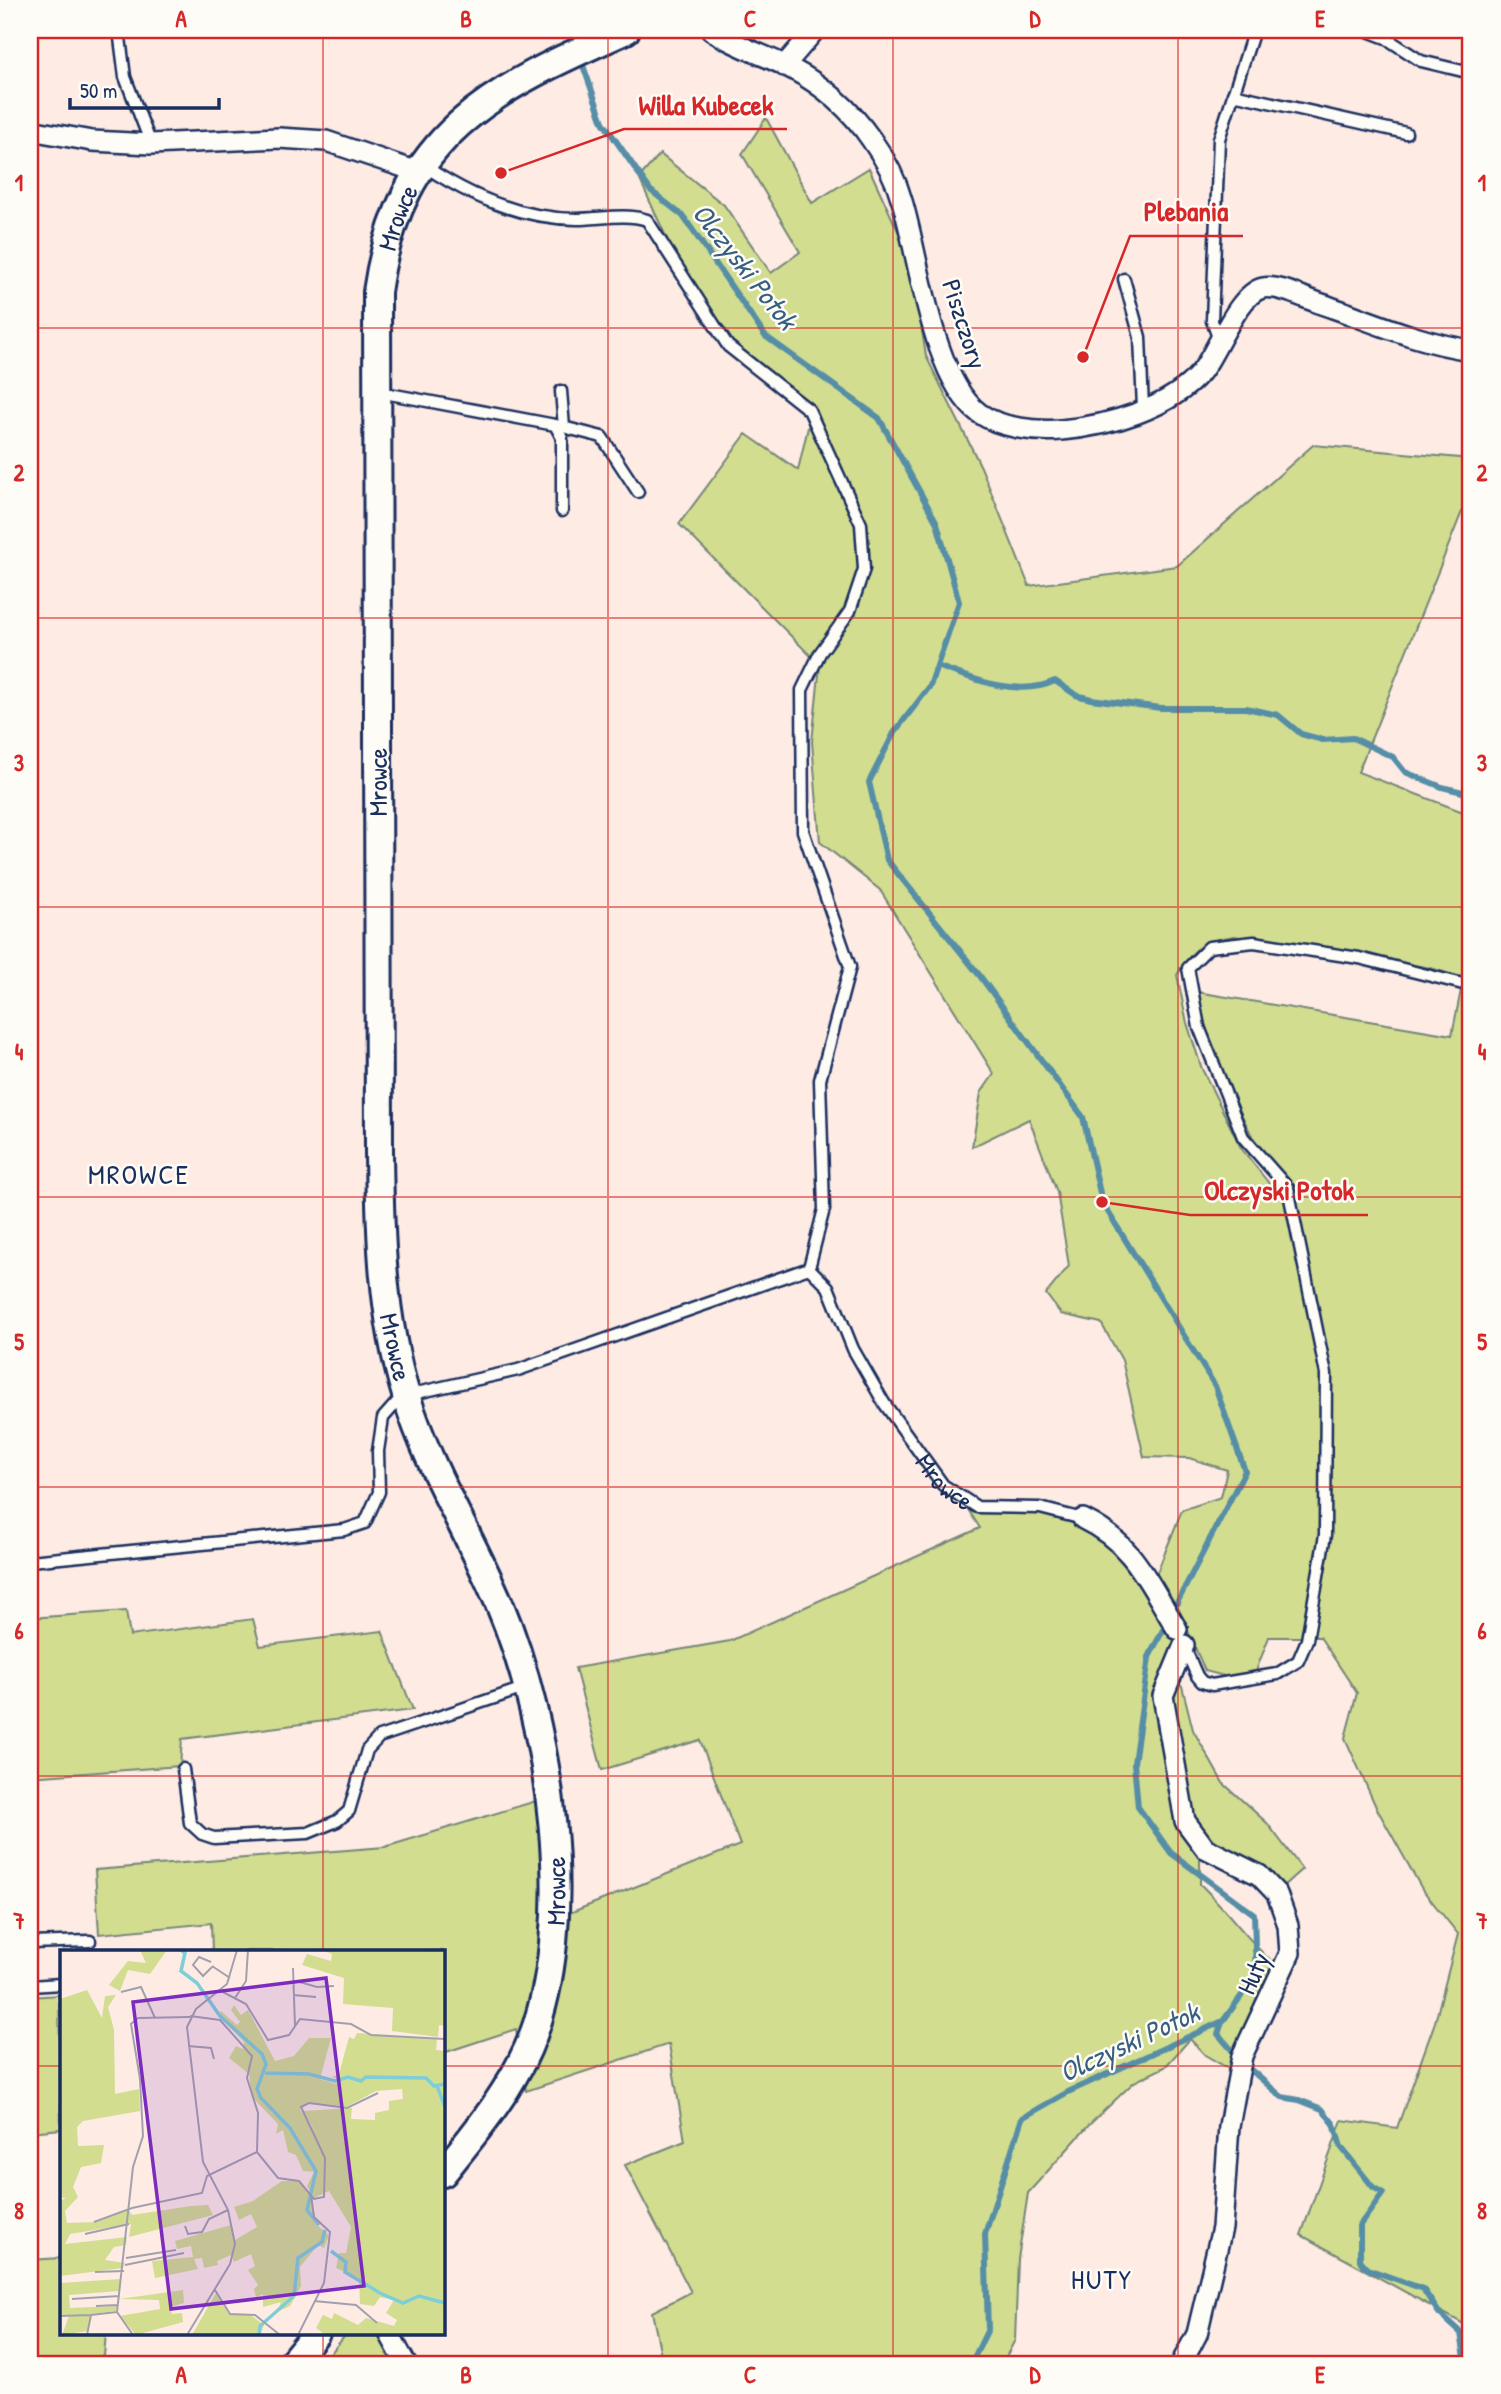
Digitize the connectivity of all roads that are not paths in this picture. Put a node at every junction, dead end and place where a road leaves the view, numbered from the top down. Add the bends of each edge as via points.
1 (119, 30) edge
2 (711, 30) edge
3 (815, 30) edge
4 (1254, 30) edge
5 (1365, 30) edge
6 (616, 34) edge
7 (784, 66) junction
8 (1471, 73) edge
9 (1233, 94) junction
10 (30, 130) edge
11 (1406, 133) dead end
12 (151, 144) junction
13 (420, 168) junction
14 (1124, 279) dead end
15 (1219, 341) junction
16 (1471, 350) edge
17 (375, 391) junction
18 (561, 391) dead end
19 (1143, 409) junction
20 (560, 426) junction
21 (638, 492) dead end
22 (562, 511) dead end
23 (1471, 986) edge
24 (809, 1268) junction
25 (407, 1397) junction
26 (1083, 1518) joint
27 (30, 1561) edge
28 (1181, 1637) junction
29 (528, 1687) junction
30 (183, 1769) dead end
31 (90, 1941) dead end
32 (30, 1943) edge
33 (60, 1984) edge
34 (30, 1986) edge
35 (444, 2172) edge
36 (315, 2334) edge
37 (390, 2334) edge
38 (291, 2364) edge
39 (406, 2364) edge
40 (1181, 2364) edge

1 - 12 lane via 125,77
2 - 7 street, Piszczory
3 - 7 street
4 - 9 lane
5 - 8 lane via 1422,61
6 - 13 street, Mrowce via 493,95 471,111
7 - 19 street, Piszczory via 845,107 873,142 902,200 935,332 964,398 979,412 1012,426 1059,430 1095,425
9 - 11 lane
9 - 15 lane via 1219,139 1212,321
10 - 12 street, Mrowce via 92,141
12 - 13 street, Mrowce via 279,138 326,141
13 - 17 street, Mrowce via 397,214 380,269
13 - 24 lane via 475,197 531,213 646,220 728,346 808,410 861,524 864,569 850,611 820,653 802,690 803,831 850,967 820,1080 824,1209
14 - 19 lane via 1140,337
15 - 16 street, Piszczory via 1250,294 1265,287
15 - 19 street, Piszczory via 1201,372
17 - 20 lane
17 - 25 street, Mrowce via 381,1239 387,1311
18 - 20 lane
20 - 21 lane via 602,437
20 - 22 lane
23 - 28 lane via 1359,958 1254,942 1209,947 1188,968 1199,1027 1244,1137 1288,1188 1326,1374 1325,1535 1307,1640 1298,1661 1276,1674 1212,1685 1197,1676
24 - 25 lane, Mrowce via 518,1370
24 - 26 lane, Mrowce via 828,1287 853,1349 884,1403 943,1485 977,1507 1040,1508
25 - 27 lane via 391,1406 383,1418 379,1492 365,1523 344,1531
25 - 29 street, Mrowce via 435,1469 499,1604
26 - 28 street, Mrowce via 1130,1551
28 - 40 street, Huty via 1163,1696 1185,1821 1205,1848 1259,1875 1278,1894 1288,1925 1290,1953 1242,2056 1229,2126 1222,2228 1197,2334
29 - 30 lane via 379,1737 367,1750 349,1811 308,1833 214,1838 202,1834 190,1823
29 - 35 street, Mrowce via 544,1765 553,1847 556,1919 552,1964 539,2019 521,2062
31 - 32 lane
33 - 34 lane
36 - 38 street
37 - 39 street

